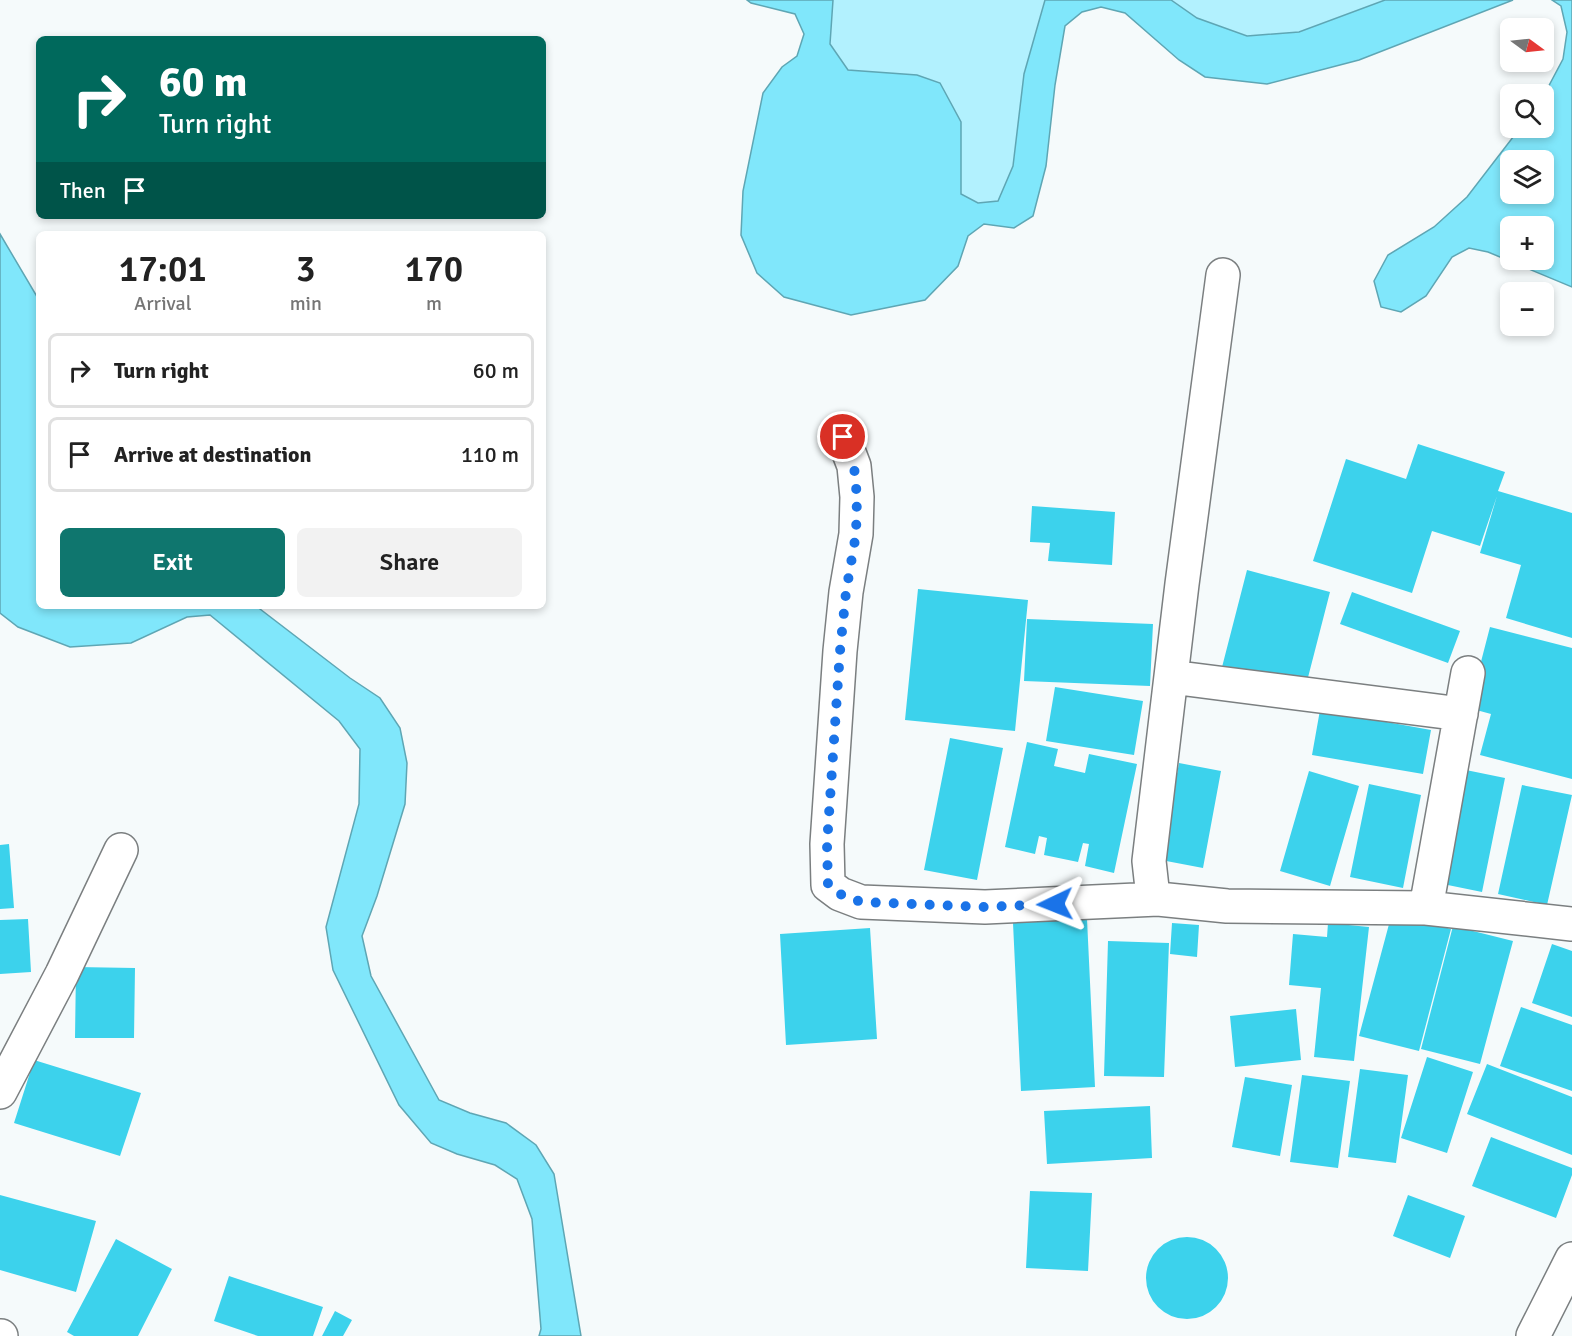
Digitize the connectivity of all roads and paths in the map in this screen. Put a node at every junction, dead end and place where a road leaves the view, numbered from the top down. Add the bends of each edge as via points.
1 (1223, 275) dead end
2 (843, 437) dead end
3 (1468, 674) dead end
4 (1172, 676) junction
5 (1461, 714) junction
6 (122, 850) dead end
7 (1158, 899) junction
8 (1426, 908) junction
9 (1572, 924) edge
10 (0, 1092) edge
11 (1572, 1259) edge
12 (1533, 1336) edge

1 - 4 street
2 - 7 street via 854,466 856,534 839,662 827,844 828,885 861,902 985,907
3 - 5 street
4 - 5 street
4 - 7 street via 1149,861 1152,888
5 - 8 street
6 - 10 street
7 - 8 street via 1227,906
8 - 9 street
11 - 12 street

